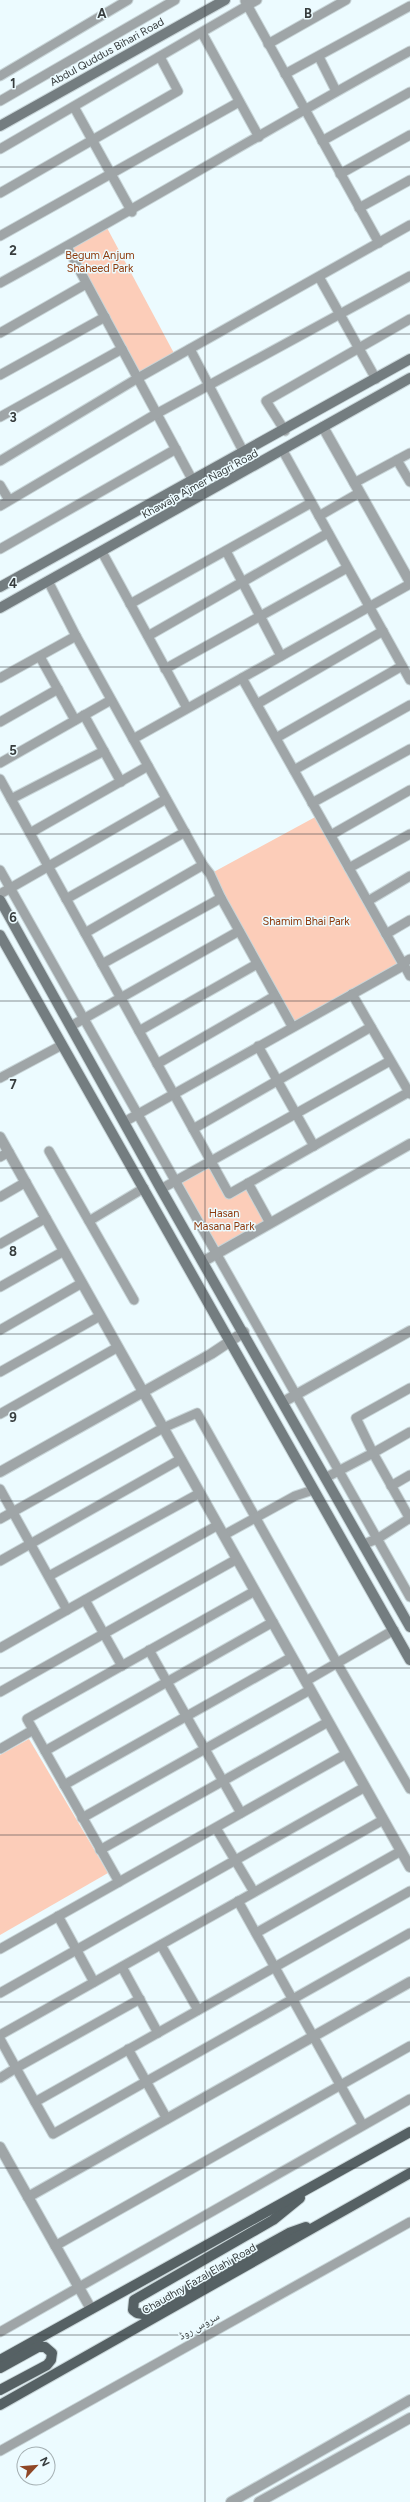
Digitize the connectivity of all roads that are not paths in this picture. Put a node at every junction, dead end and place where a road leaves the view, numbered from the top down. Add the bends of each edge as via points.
1 (175, 0) edge
2 (225, 0) edge
3 (257, 0) edge
4 (346, 0) edge
5 (125, 1) edge
6 (246, 2) edge
7 (410, 6) edge
8 (202, 33) junction
9 (268, 44) junction
10 (410, 51) edge
11 (160, 57) junction
12 (319, 57) junction
13 (285, 74) junction
14 (0, 76) edge
15 (336, 91) junction
16 (410, 92) edge
17 (0, 101) edge
18 (239, 102) junction
19 (74, 106) junction
20 (305, 110) junction
21 (0, 126) edge
22 (410, 135) edge
23 (259, 137) junction
24 (93, 141) junction
25 (322, 141) junction
26 (0, 149) edge
27 (111, 174) junction
28 (340, 174) junction
29 (410, 180) edge
30 (0, 194) edge
31 (359, 208) junction
32 (132, 212) junction
33 (410, 225) edge
34 (0, 236) edge
35 (379, 243) junction
36 (66, 247) junction
37 (410, 276) edge
38 (319, 277) junction
39 (0, 283) edge
40 (86, 284) junction
41 (340, 315) junction
42 (105, 317) junction
43 (410, 319) edge
44 (0, 333) edge
45 (122, 348) junction
46 (359, 348) junction
47 (190, 349) junction
48 (410, 359) edge
49 (0, 375) edge
50 (138, 378) junction
51 (410, 378) edge
52 (376, 379) junction
53 (210, 385) junction
54 (156, 414) junction
55 (0, 418) edge
56 (323, 427) junction
57 (285, 430) junction
58 (176, 449) junction
59 (244, 451) junction
60 (283, 451) junction
61 (410, 453) edge
62 (397, 460) junction
63 (0, 461) edge
64 (226, 462) junction
65 (235, 478) junction
66 (193, 481) junction
67 (410, 482) edge
68 (354, 484) junction
69 (0, 485) edge
70 (359, 493) junction
71 (9, 500) junction
72 (311, 503) junction
73 (0, 506) edge
74 (318, 516) junction
75 (328, 533) junction
76 (0, 549) edge
77 (226, 551) junction
78 (102, 552) junction
79 (347, 568) junction
80 (48, 581) junction
81 (242, 582) junction
82 (410, 583) edge
83 (0, 588) edge
84 (130, 604) junction
85 (369, 607) junction
86 (0, 608) edge
87 (260, 616) junction
88 (383, 631) junction
89 (76, 636) junction
90 (148, 636) junction
91 (281, 656) junction
92 (40, 657) junction
93 (402, 666) junction
94 (165, 670) junction
95 (0, 678) edge
96 (242, 678) junction
97 (410, 680) edge
98 (58, 689) junction
99 (111, 700) junction
100 (257, 704) junction
101 (410, 705) edge
102 (187, 708) junction
103 (84, 715) junction
104 (75, 720) junction
105 (0, 722) edge
106 (133, 738) junction
107 (276, 738) junction
108 (410, 749) edge
109 (104, 751) junction
110 (0, 762) edge
111 (148, 766) junction
112 (294, 770) junction
113 (0, 779) edge
114 (121, 782) junction
115 (410, 790) edge
116 (11, 799) junction
117 (166, 799) junction
118 (312, 803) junction
119 (185, 832) junction
120 (30, 833) junction
121 (410, 834) edge
122 (331, 836) junction
123 (203, 865) junction
124 (48, 866) junction
125 (349, 868) junction
126 (0, 870) edge
127 (410, 876) edge
128 (10, 888) junction
129 (0, 894) edge
130 (221, 898) junction
131 (66, 899) junction
132 (0, 900) edge
133 (368, 901) junction
134 (410, 920) edge
135 (239, 931) junction
136 (85, 933) junction
137 (386, 934) junction
138 (0, 935) edge
139 (405, 962) edge
140 (102, 964) junction
141 (257, 964) junction
142 (410, 976) edge
143 (352, 994) junction
144 (275, 996) junction
145 (120, 998) junction
146 (83, 1019) junction
147 (71, 1026) junction
148 (292, 1026) junction
149 (371, 1027) junction
150 (139, 1031) junction
151 (62, 1045) junction
152 (258, 1046) junction
153 (390, 1061) junction
154 (157, 1064) junction
155 (0, 1078) edge
156 (276, 1081) junction
157 (409, 1093) edge
158 (174, 1094) junction
159 (295, 1113) junction
160 (136, 1114) junction
161 (124, 1122) junction
162 (193, 1129) junction
163 (0, 1137) edge
164 (410, 1144) edge
165 (314, 1146) junction
166 (49, 1151) dead end
167 (4, 1155) edge
168 (210, 1160) junction
169 (175, 1181) junction
170 (26, 1182) junction
171 (248, 1183) junction
172 (144, 1188) junction
173 (161, 1189) junction
174 (0, 1197) edge
175 (46, 1218) junction
176 (89, 1221) junction
177 (270, 1223) junction
178 (0, 1244) edge
179 (64, 1251) junction
180 (216, 1254) junction
181 (204, 1261) junction
182 (82, 1283) junction
183 (0, 1287) edge
184 (134, 1300) dead end
185 (100, 1316) junction
186 (0, 1330) edge
187 (410, 1331) edge
188 (244, 1332) junction
189 (230, 1341) junction
190 (118, 1347) junction
191 (0, 1372) edge
192 (410, 1388) edge
193 (143, 1392) junction
194 (295, 1395) junction
195 (282, 1402) junction
196 (0, 1414) edge
197 (163, 1428) junction
198 (410, 1432) edge
199 (373, 1453) junction
200 (181, 1459) junction
201 (0, 1472) edge
202 (339, 1472) junction
203 (410, 1475) edge
204 (325, 1478) junction
205 (391, 1486) junction
206 (0, 1489) edge
207 (313, 1490) junction
208 (200, 1493) junction
209 (14, 1512) junction
210 (257, 1518) junction
211 (0, 1519) edge
212 (410, 1519) edge
213 (218, 1525) junction
214 (224, 1535) junction
215 (377, 1539) junction
216 (30, 1544) junction
217 (364, 1544) junction
218 (237, 1559) junction
219 (0, 1561) edge
220 (49, 1576) junction
221 (255, 1591) junction
222 (410, 1597) edge
223 (85, 1600) junction
224 (67, 1610) junction
225 (273, 1622) junction
226 (410, 1627) edge
227 (394, 1630) junction
228 (104, 1634) junction
229 (0, 1648) edge
230 (149, 1650) junction
231 (292, 1657) junction
232 (410, 1660) edge
233 (337, 1663) junction
234 (122, 1666) junction
235 (167, 1682) junction
236 (308, 1685) junction
237 (0, 1692) edge
238 (186, 1716) junction
239 (328, 1722) junction
240 (33, 1730) junction
241 (0, 1749) edge
242 (205, 1749) junction
243 (45, 1751) junction
244 (346, 1754) junction
245 (223, 1781) junction
246 (64, 1785) junction
247 (365, 1787) junction
248 (410, 1789) edge
249 (241, 1813) junction
250 (82, 1818) junction
251 (383, 1820) junction
252 (216, 1828) junction
253 (100, 1850) junction
254 (401, 1851) junction
255 (236, 1860) junction
256 (410, 1867) edge
257 (118, 1882) junction
258 (410, 1891) edge
259 (254, 1892) junction
260 (238, 1901) junction
261 (58, 1916) junction
262 (256, 1933) junction
263 (410, 1933) edge
264 (161, 1945) junction
265 (0, 1949) edge
266 (77, 1950) junction
267 (122, 1967) junction
268 (275, 1967) junction
269 (94, 1982) junction
270 (410, 1982) edge
271 (0, 1993) edge
272 (140, 1999) junction
273 (293, 2000) junction
274 (198, 2010) junction
275 (158, 2033) junction
276 (0, 2035) edge
277 (314, 2036) junction
278 (0, 2039) edge
279 (410, 2046) edge
280 (128, 2049) junction
281 (16, 2068) junction
282 (0, 2078) edge
283 (147, 2082) junction
284 (341, 2085) junction
285 (410, 2098) edge
286 (35, 2102) junction
287 (167, 2119) junction
288 (362, 2124) junction
289 (410, 2132) edge
290 (0, 2147) edge
291 (410, 2173) edge
292 (320, 2181) junction
293 (28, 2197) junction
294 (327, 2220) junction
295 (410, 2222) edge
296 (55, 2246) junction
297 (79, 2288) junction
298 (91, 2309) junction
299 (0, 2332) edge
300 (0, 2360) edge
301 (0, 2368) edge
302 (0, 2390) edge
303 (410, 2400) edge
304 (0, 2405) edge
305 (410, 2418) edge
306 (0, 2451) edge
307 (231, 2502) edge
308 (259, 2502) edge

1 - 17 street
2 - 21 main road, Abdul Quddus Bihari Road
3 - 6 street
4 - 9 street
5 - 14 street
6 - 8 street
6 - 9 street
7 - 12 street
8 - 11 street
8 - 18 street
9 - 13 street
10 - 15 street
11 - 19 street
11 - 24 street via 178,91
12 - 13 street
12 - 15 street
13 - 20 street
15 - 20 street
16 - 25 street
18 - 23 street
18 - 27 street
19 - 24 street
19 - 26 street
20 - 23 street
20 - 25 street
22 - 28 street
23 - 32 street
24 - 27 street
24 - 30 street
25 - 28 street
27 - 32 street
27 - 34 street
28 - 31 street
29 - 31 street
31 - 35 street
32 - 36 street
33 - 35 street
35 - 38 street
36 - 39 street
36 - 40 street
37 - 41 street
38 - 41 street
38 - 47 street
40 - 42 street
40 - 44 street
41 - 46 street
41 - 53 street
42 - 45 street
42 - 49 street
43 - 46 street
45 - 50 street
45 - 55 street
46 - 52 street
46 - 57 street via 266,401
47 - 50 street
47 - 53 street
48 - 52 main road, Khawaja Ajmer Nagri Road
50 - 54 street
50 - 63 street
51 - 56 main road, Khawaja Ajmer Nagri Road
52 - 57 main road, Khawaja Ajmer Nagri Road
53 - 54 street
53 - 59 street
54 - 58 street
54 - 71 street
56 - 60 main road, Khawaja Ajmer Nagri Road
56 - 68 street
57 - 59 main road, Khawaja Ajmer Nagri Road
58 - 66 street
58 - 76 street
59 - 64 main road, Khawaja Ajmer Nagri Road
60 - 65 main road, Khawaja Ajmer Nagri Road
60 - 72 street
61 - 62 street
62 - 67 street
62 - 68 street
64 - 65 main road
64 - 66 main road, Khawaja Ajmer Nagri Road
65 - 78 main road, Khawaja Ajmer Nagri Road
66 - 83 main road, Khawaja Ajmer Nagri Road
68 - 70 street
69 - 71 street
70 - 74 street
70 - 82 street
71 - 73 street
72 - 74 street
72 - 77 street
74 - 75 street
75 - 79 street
75 - 81 street
77 - 81 street
77 - 84 street
78 - 80 main road, Khawaja Ajmer Nagri Road
78 - 84 street
79 - 85 street
79 - 87 street
80 - 86 main road, Khawaja Ajmer Nagri Road
80 - 89 street
81 - 87 street
81 - 90 street
82 - 85 street
84 - 90 street
85 - 88 street
85 - 91 street
87 - 91 street
87 - 94 street
88 - 93 street
88 - 100 street
89 - 92 street
89 - 99 street
90 - 94 street
91 - 96 street
92 - 95 street
92 - 98 street
93 - 97 street
93 - 107 street
94 - 102 street
96 - 100 street
96 - 102 street
98 - 104 street
98 - 105 street
99 - 103 street
99 - 106 street
100 - 107 street
101 - 112 street
102 - 106 street
103 - 104 street
103 - 109 street
104 - 110 street
106 - 111 street
107 - 112 street
108 - 118 street
109 - 114 street
109 - 116 street
111 - 114 street
111 - 117 street
112 - 118 street
113 - 116 street
114 - 120 street
115 - 122 street
116 - 120 street
117 - 119 street
117 - 124 street
118 - 122 street
119 - 123 street
119 - 131 street
120 - 124 street
121 - 125 street
122 - 125 street
123 - 130 street
123 - 136 street
124 - 128 street
124 - 131 street
125 - 133 street
126 - 128 street
127 - 133 street
128 - 129 street
128 - 146 street
130 - 135 street
130 - 140 street
131 - 136 street
132 - 147 main road
133 - 137 street
134 - 137 street
135 - 141 street
135 - 145 street
136 - 140 street
137 - 139 street
138 - 151 main road
139 - 142 street
139 - 143 street via 401,968
140 - 145 street
141 - 144 street
141 - 150 street
143 - 148 street
143 - 149 street
144 - 148 street
144 - 154 street
145 - 146 street
145 - 150 street
146 - 147 street
146 - 160 street
147 - 161 main road
148 - 152 street
149 - 153 street
149 - 156 street
150 - 154 street
151 - 155 street
151 - 172 main road
152 - 156 street
152 - 158 street
153 - 157 street
153 - 159 street
154 - 158 street
156 - 159 street
156 - 162 street
157 - 165 street
158 - 160 street
158 - 162 street
159 - 165 street
159 - 168 street
160 - 161 street
160 - 169 street
161 - 173 main road
162 - 168 street
163 - 167 street
164 - 177 street
165 - 171 street
166 - 176 street
167 - 170 street
168 - 169 street
168 - 171 street via 229,1194
169 - 173 street
169 - 180 street
170 - 174 street
170 - 175 street
171 - 177 street
172 - 176 street
172 - 189 main road
173 - 181 main road
175 - 178 street
175 - 179 street
176 - 184 street
177 - 180 street
179 - 182 street
179 - 183 street
180 - 181 street
180 - 194 street
181 - 188 main road
182 - 185 street
182 - 186 street
185 - 190 street
185 - 191 street
187 - 194 street
188 - 189 street
188 - 195 main road
189 - 193 street
189 - 207 main road
190 - 193 street
190 - 196 street
192 - 199 street via 356,1418
193 - 197 street
193 - 201 street
194 - 195 street
194 - 202 street
195 - 204 main road
197 - 200 street
197 - 209 street
197 - 210 street via 196,1413
198 - 199 street
199 - 202 street
199 - 205 street
200 - 208 street
200 - 216 street
202 - 204 street
202 - 215 street
203 - 205 street
204 - 217 main road
205 - 212 street
206 - 209 street
207 - 210 street via 295,1496
207 - 227 main road
208 - 213 street
208 - 220 street
209 - 211 street
209 - 216 street
210 - 214 street
210 - 233 street
212 - 215 street
213 - 214 street
213 - 223 street
214 - 218 street
215 - 217 street
215 - 222 street
216 - 219 street
216 - 220 street
217 - 226 main road
218 - 221 street
218 - 228 street
220 - 224 street
221 - 225 street
221 - 230 street
223 - 224 street
223 - 228 street
224 - 229 street
225 - 231 street
225 - 235 street
227 - 232 main road
227 - 233 street
228 - 234 street
228 - 237 street
230 - 234 street
230 - 235 street
231 - 236 street
231 - 238 street
233 - 236 street
233 - 248 street
234 - 240 street via 27,1719
235 - 238 street
235 - 243 street
236 - 239 street
236 - 242 street
238 - 242 street
238 - 246 street
239 - 244 street
239 - 245 street
240 - 241 street
240 - 243 street
242 - 245 street
242 - 250 street
243 - 246 street
244 - 247 street
244 - 249 street
245 - 249 street
245 - 253 street
246 - 250 street
247 - 251 street
247 - 255 street
249 - 252 street
250 - 253 street
251 - 254 street
251 - 259 street
252 - 255 street
252 - 257 street
253 - 257 street
254 - 256 street
254 - 262 street
255 - 259 street
255 - 266 street
257 - 261 street
258 - 268 street
259 - 260 street
260 - 262 street
260 - 264 street
261 - 265 street
261 - 266 street
262 - 268 street
263 - 273 street
264 - 267 street
264 - 274 street
266 - 269 street
266 - 271 street
267 - 269 street
267 - 272 street
268 - 273 street
268 - 274 street
269 - 276 street
270 - 277 street
272 - 275 street
272 - 281 street
273 - 277 street
273 - 283 street
274 - 275 street
275 - 280 street
277 - 284 street
277 - 287 street
278 - 281 street
279 - 284 street
280 - 283 street
280 - 286 street
281 - 282 street
281 - 286 street
283 - 286 street via 53,2134
283 - 287 street
284 - 288 street
284 - 296 street
285 - 288 street
287 - 293 street
288 - 297 street
289 - 292 main road
290 - 293 street
291 - 294 main road, Chaudhry Fazal Elahi Road
292 - 294 main road via 273,2220 134,2300 133,2310 137,2314 143,2314 289,2233
292 - 298 main road
293 - 296 street
294 - 304 main road, Chaudhry Fazal Elahi Road
295 - 306 street, سروس روڈ
296 - 297 street
297 - 298 street
297 - 299 street
298 - 300 main road
301 - 302 main road via 38,2347 45,2347 52,2353 47,2364
303 - 307 street
305 - 308 street

